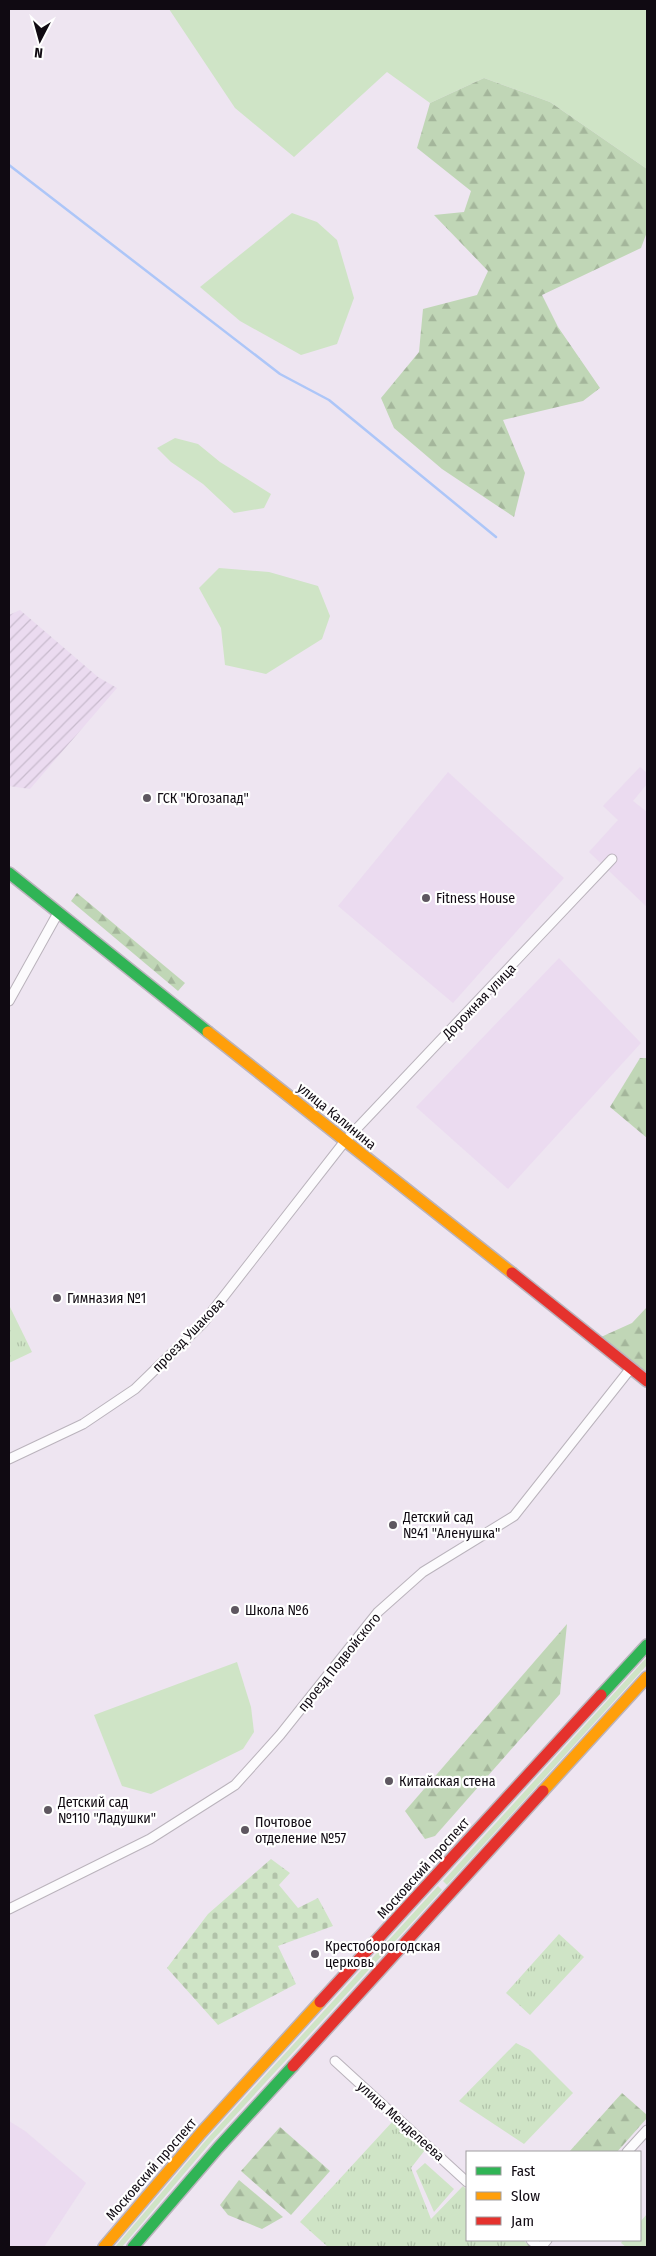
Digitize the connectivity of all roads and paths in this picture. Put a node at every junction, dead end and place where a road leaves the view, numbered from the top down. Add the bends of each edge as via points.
1 (612, 859) dead end
2 (9, 874) edge
3 (58, 912) junction
4 (9, 1001) edge
5 (345, 1141) junction
6 (631, 1368) junction
7 (647, 1381) edge
8 (9, 1459) edge
9 (647, 1645) edge
10 (647, 1677) edge
11 (9, 1909) edge
12 (335, 2061) dead end
13 (647, 2130) edge
14 (628, 2151) edge
15 (466, 2181) edge
16 (104, 2247) edge
17 (133, 2247) edge

1 - 5 street, Дорожная улица
2 - 3 main road, улица Калинина
3 - 4 street
3 - 5 main road, улица Калинина
5 - 6 main road, улица Калинина
5 - 8 street, проезд Ушакова via 203,1323 149,1376 83,1424
6 - 7 main road, улица Калинина
6 - 11 street, проезд Подвойского via 514,1516 423,1572 378,1612 280,1735 235,1785 150,1840
9 - 16 main road, Московский проспект via 201,2133
10 - 17 main road via 218,2148
12 - 15 street, улица Менделеева
13 - 14 street

